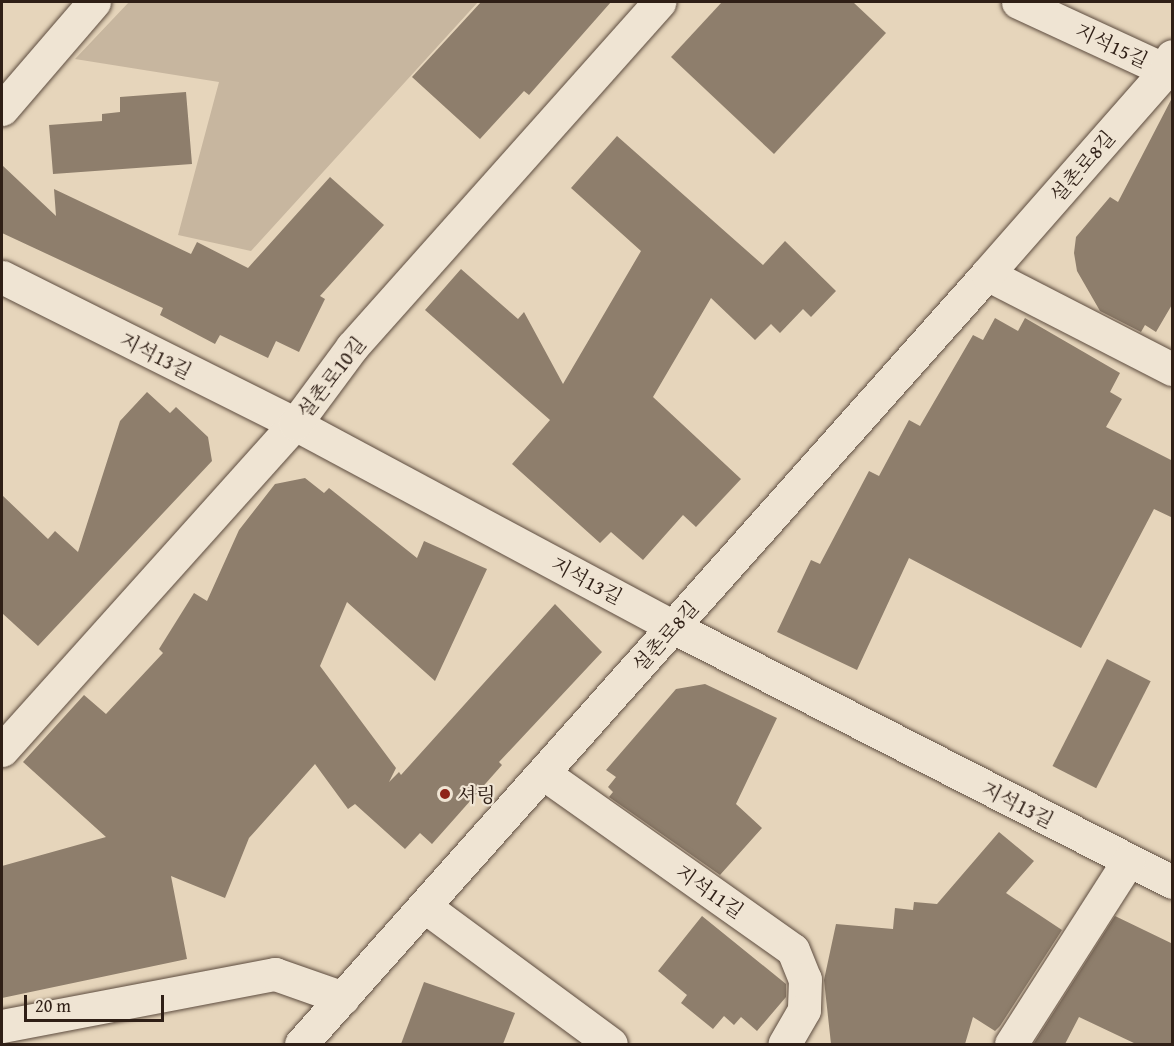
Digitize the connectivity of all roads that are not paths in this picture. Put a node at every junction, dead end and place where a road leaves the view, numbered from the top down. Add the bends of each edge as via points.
1 (94, 2) edge
2 (659, 2) edge
3 (1018, 2) edge
4 (1170, 66) edge
5 (2, 109) edge
6 (987, 274) junction
7 (2, 277) edge
8 (1173, 369) edge
9 (295, 424) junction
10 (673, 627) junction
11 (2, 750) edge
12 (543, 773) junction
13 (1128, 861) junction
14 (1173, 882) edge
15 (424, 906) junction
16 (342, 998) junction
17 (2, 1026) edge
18 (301, 1044) edge
19 (611, 1044) edge
20 (784, 1044) edge
21 (1011, 1044) edge

1 - 5 street
2 - 9 street, 설촌로10길 via 352,347
3 - 4 street, 지석15길
4 - 6 street, 설촌로8길
6 - 8 street
6 - 10 street, 설촌로8길
7 - 9 street, 지석13길
9 - 10 street, 지석13길
9 - 11 street, 설촌로10길
10 - 12 street, 설촌로8길
10 - 13 street, 지석13길
12 - 15 street, 설촌로8길
12 - 20 street, 지석11길 via 794,950 805,979 804,1010
13 - 14 street, 지석13길
13 - 21 street
15 - 16 street, 설촌로8길
15 - 19 street
16 - 17 street via 275,974
16 - 18 street, 설촌로8길

